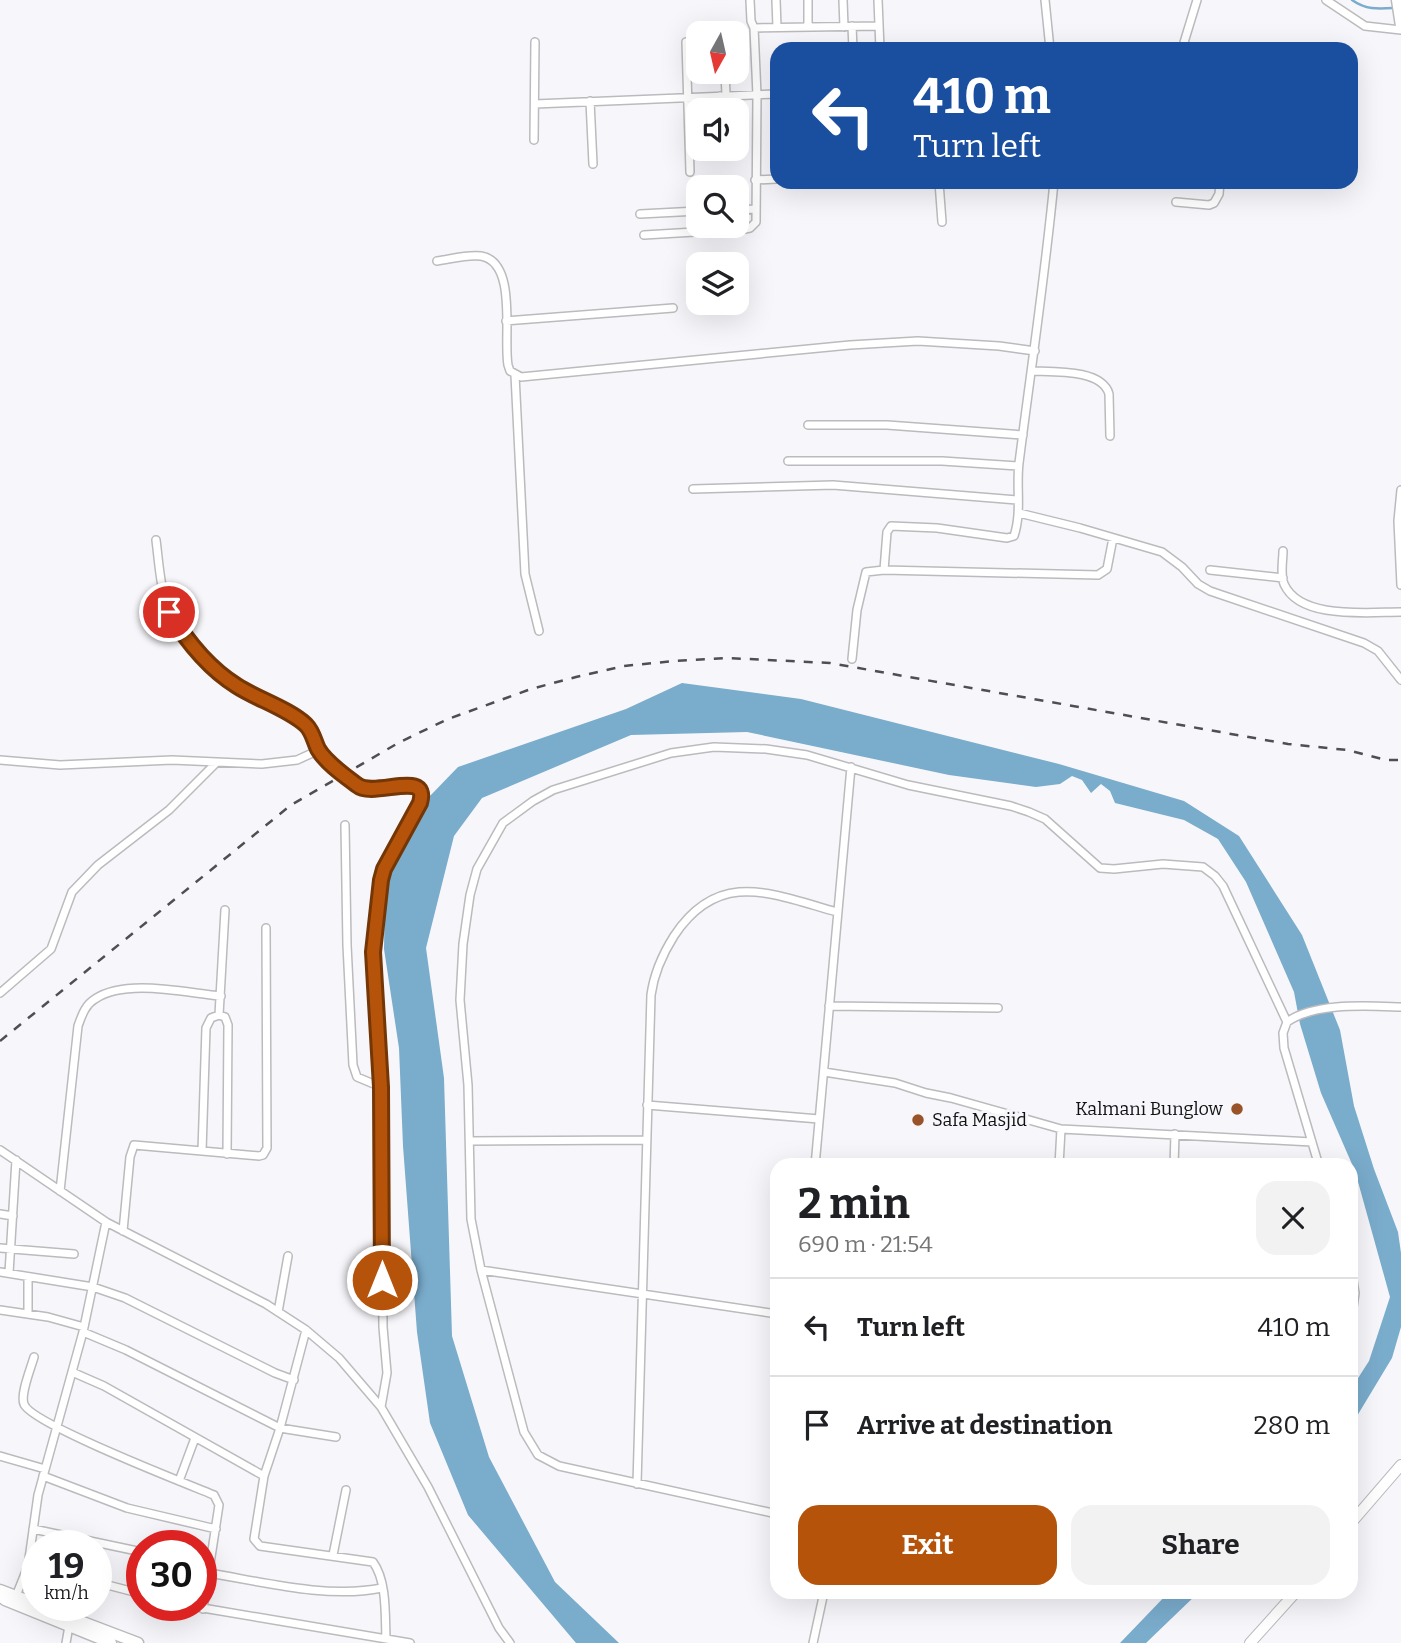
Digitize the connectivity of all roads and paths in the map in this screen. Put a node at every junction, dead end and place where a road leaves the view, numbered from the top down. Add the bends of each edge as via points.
1 (750, 0) edge
2 (776, 0) edge
3 (808, 0) edge
4 (843, 0) edge
5 (878, 0) edge
6 (1045, 0) edge
7 (1197, 0) edge
8 (1326, 0) edge
9 (1397, 0) edge
10 (1400, 24) edge
11 (848, 26) junction
12 (879, 26) junction
13 (777, 27) junction
14 (808, 27) junction
15 (754, 28) junction
16 (535, 42) dead end
17 (851, 42) edge
18 (880, 42) edge
19 (1049, 42) edge
20 (1184, 42) edge
21 (688, 84) edge
22 (724, 84) edge
23 (770, 94) edge
24 (723, 95) junction
25 (757, 95) junction
26 (689, 97) junction
27 (723, 98) edge
28 (590, 101) junction
29 (535, 104) junction
30 (534, 140) dead end
31 (593, 164) dead end
32 (690, 172) dead end
33 (770, 179) edge
34 (755, 180) junction
35 (940, 189) edge
36 (1053, 189) edge
37 (1219, 189) edge
38 (1176, 202) dead end
39 (749, 209) edge
40 (756, 209) junction
41 (686, 212) edge
42 (640, 214) dead end
43 (942, 222) dead end
44 (644, 235) dead end
45 (437, 261) dead end
46 (673, 308) dead end
47 (506, 321) junction
48 (1035, 351) junction
49 (1032, 371) junction
50 (515, 375) junction
51 (808, 425) dead end
52 (1023, 435) junction
53 (1110, 436) dead end
54 (788, 461) dead end
55 (1018, 466) junction
56 (693, 489) dead end
57 (1401, 490) edge
58 (1017, 500) junction
59 (1019, 513) junction
60 (1114, 538) junction
61 (156, 540) dead end
62 (1283, 551) dead end
63 (884, 570) junction
64 (1210, 570) dead end
65 (1283, 578) junction
66 (1401, 585) edge
67 (1401, 612) edge
68 (539, 631) dead end
69 (852, 659) dead end
70 (1397, 668) edge
71 (1401, 680) edge
72 (319, 750) junction
73 (0, 760) edge
74 (216, 762) junction
75 (850, 767) junction
76 (345, 825) dead end
77 (225, 910) dead end
78 (837, 912) junction
79 (266, 928) dead end
80 (0, 993) edge
81 (221, 996) junction
82 (829, 1006) junction
83 (1401, 1007) edge
84 (998, 1008) dead end
85 (219, 1015) junction
86 (1287, 1022) junction
87 (824, 1072) junction
88 (381, 1087) junction
89 (648, 1105) junction
90 (819, 1119) junction
91 (1061, 1129) junction
92 (1175, 1134) junction
93 (647, 1140) junction
94 (470, 1141) junction
95 (1312, 1142) junction
96 (0, 1150) edge
97 (202, 1151) junction
98 (227, 1154) junction
99 (816, 1158) edge
100 (1059, 1158) edge
101 (1174, 1158) edge
102 (1317, 1158) edge
103 (16, 1160) junction
104 (60, 1191) junction
105 (0, 1214) edge
106 (13, 1216) junction
107 (106, 1222) junction
108 (123, 1231) junction
109 (0, 1248) edge
110 (11, 1249) junction
111 (74, 1254) dead end
112 (288, 1256) dead end
113 (481, 1269) junction
114 (0, 1272) edge
115 (9, 1273) junction
116 (27, 1277) junction
117 (93, 1287) junction
118 (643, 1294) junction
119 (0, 1310) edge
120 (278, 1312) junction
121 (28, 1313) junction
122 (770, 1313) edge
123 (84, 1330) junction
124 (306, 1330) junction
125 (34, 1357) dead end
126 (72, 1372) junction
127 (294, 1380) junction
128 (381, 1407) junction
129 (56, 1428) junction
130 (280, 1428) junction
131 (336, 1437) dead end
132 (195, 1438) junction
133 (0, 1456) edge
134 (1401, 1465) edge
135 (44, 1472) junction
136 (1401, 1475) edge
137 (264, 1476) junction
138 (179, 1481) junction
139 (638, 1484) junction
140 (346, 1490) dead end
141 (770, 1512) edge
142 (1358, 1515) edge
143 (1358, 1524) edge
144 (33, 1529) joint
145 (216, 1529) joint
146 (126, 1549) edge
147 (333, 1555) junction
148 (217, 1570) edge
149 (21, 1587) edge
150 (382, 1588) junction
151 (0, 1593) edge
152 (16, 1596) junction
153 (21, 1598) edge
154 (822, 1599) edge
155 (1282, 1599) edge
156 (1290, 1599) edge
157 (217, 1611) edge
158 (82, 1621) edge
159 (69, 1626) junction
160 (386, 1638) junction
161 (66, 1643) edge
162 (111, 1643) edge
163 (138, 1643) edge
164 (410, 1643) edge
165 (510, 1643) edge
166 (813, 1643) edge
167 (1242, 1643) edge
168 (1250, 1643) edge

1 - 15 street
2 - 13 street
3 - 14 street
4 - 11 street
5 - 12 street
6 - 19 street
7 - 20 street
8 - 10 street via 1365,26
9 - 10 main road
11 - 12 street
11 - 14 street
11 - 17 street
12 - 18 street
13 - 14 street
13 - 15 street
15 - 25 street
16 - 29 street
21 - 26 street
22 - 24 street
23 - 25 street
24 - 25 street
24 - 26 street
24 - 27 street
25 - 34 street
26 - 28 street
26 - 32 street
28 - 29 street
28 - 31 street
29 - 30 street
33 - 34 street
34 - 40 street
35 - 43 street
36 - 48 street
37 - 38 street via 1209,205
39 - 40 street
40 - 44 street via 756,222 750,228
41 - 42 street
45 - 47 street via 477,255 497,264
46 - 47 street
47 - 50 street via 508,365
48 - 49 street
48 - 50 street via 918,341
49 - 52 street
49 - 53 street via 1080,374 1101,382 1109,394
50 - 68 street via 525,574
51 - 52 street via 887,425
52 - 55 street
54 - 55 street
55 - 58 street
56 - 58 street via 833,485
57 - 66 street
58 - 59 street
59 - 60 street
59 - 63 street via 1012,538 891,526
60 - 63 street via 1107,569 1098,575
60 - 70 street via 1162,552 1210,591 1364,643
61 - 72 street via 163,594 179,630 212,667 307,726
62 - 65 street
63 - 69 street via 869,570 863,577
64 - 65 street
65 - 67 street via 1295,598 1311,607
70 - 71 street
72 - 74 street via 281,763
72 - 88 street via 361,789 402,784 418,787 421,793 384,869 378,897 373,952
73 - 74 street via 60,765
74 - 80 street via 169,810 79,885 66,903 51,949
75 - 78 street
75 - 86 street via 1029,812 1045,819 1100,867 1203,867 1223,886
75 - 94 street via 765,749 714,747 671,753 553,790 503,823 477,869 463,944 460,1000
76 - 88 street via 353,1065 357,1077
77 - 81 street
78 - 82 street
78 - 89 street via 741,891 707,901 693,913 656,968
79 - 98 street via 267,1148 259,1156
81 - 85 street
81 - 104 street via 120,989 93,1000 83,1012
82 - 84 street
82 - 87 street
83 - 86 street via 1346,1006 1313,1011
85 - 97 street via 211,1018 206,1028
85 - 98 street via 228,1025
86 - 95 street via 1284,1048
87 - 90 street
87 - 91 street via 895,1083
88 - 128 street via 382,1315 387,1373
89 - 90 street
89 - 93 street
90 - 99 street
91 - 92 street
91 - 100 street
92 - 95 street
92 - 101 street
93 - 94 street
93 - 118 street
94 - 113 street via 471,1219
95 - 102 street
96 - 103 street
97 - 98 street
97 - 108 street via 134,1145
103 - 104 street
103 - 106 street
104 - 107 street
105 - 106 street
106 - 110 street
107 - 108 street
107 - 117 street
108 - 120 street
109 - 110 street
110 - 111 street
110 - 115 street
112 - 120 street
113 - 118 street
113 - 139 street via 530,1445 549,1462
114 - 115 street
115 - 116 street
116 - 117 street
116 - 121 street
117 - 123 street
117 - 127 street via 134,1302
118 - 122 street
118 - 139 street
119 - 121 street
120 - 124 street
121 - 123 street
123 - 126 street
123 - 130 street
124 - 127 street
124 - 128 street via 339,1358
125 - 129 street via 23,1403 30,1413
126 - 129 street
126 - 132 street
127 - 130 street
128 - 165 street
129 - 135 street
129 - 138 street
130 - 131 street
130 - 137 street
132 - 137 street
132 - 138 street
133 - 135 street
134 - 142 main road
135 - 144 street
135 - 145 street via 127,1508
136 - 143 main road
137 - 147 street via 256,1543
138 - 145 street via 218,1500
139 - 141 street
140 - 147 street
144 - 146 street
147 - 150 street via 373,1562
148 - 150 street via 329,1591
149 - 152 street
150 - 160 street
151 - 152 main road
151 - 159 main road via 5,1600
152 - 153 main road
154 - 166 street
155 - 167 main road
156 - 168 main road
157 - 160 street
158 - 163 main road
159 - 161 street
159 - 162 main road
160 - 164 street

